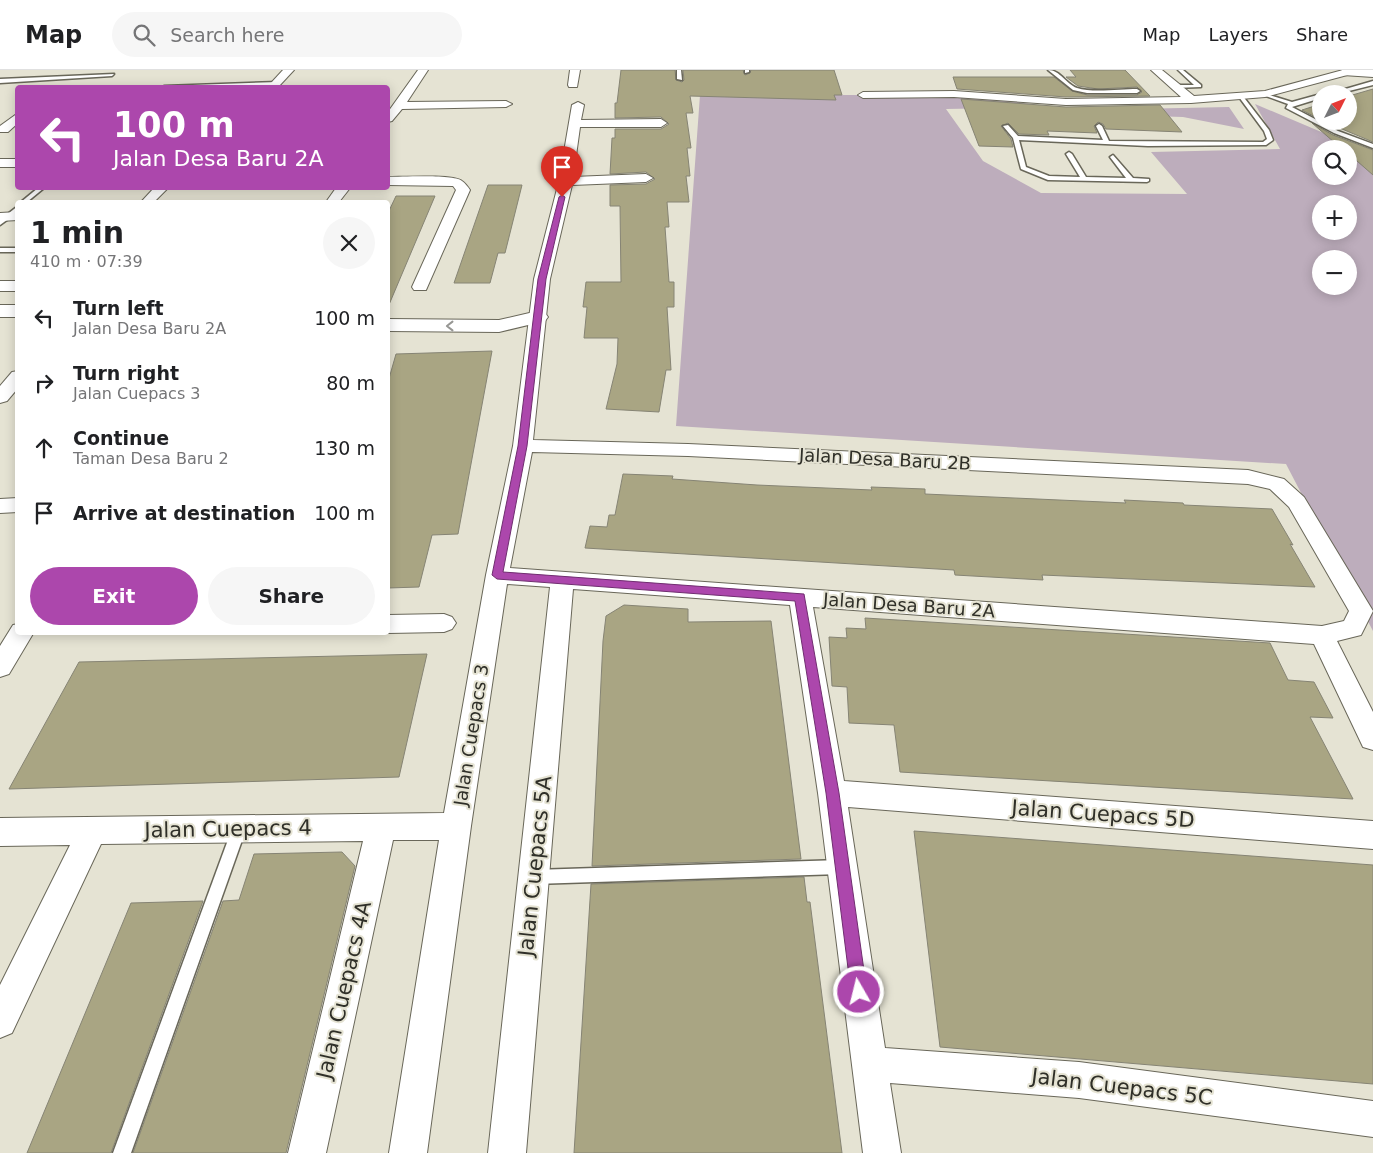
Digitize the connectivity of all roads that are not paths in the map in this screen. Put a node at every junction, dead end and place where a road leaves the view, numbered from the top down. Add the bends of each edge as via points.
1 (288, 70) edge
2 (423, 70) edge
3 (575, 70) edge
4 (680, 70) edge
5 (1050, 70) edge
6 (1156, 70) edge
7 (1180, 70) edge
8 (66, 71) edge
9 (1349, 71) edge
10 (1373, 73) edge
11 (15, 74) dead end
12 (112, 76) dead end
13 (72, 78) junction
14 (680, 80) dead end
15 (1, 81) edge
16 (276, 83) joint
17 (1373, 83) edge
18 (231, 85) edge
19 (573, 85) dead end
20 (1176, 87) junction
21 (1358, 87) edge
22 (1137, 91) dead end
23 (1265, 94) junction
24 (863, 95) dead end
25 (1242, 97) junction
26 (1312, 98) edge
27 (1191, 100) junction
28 (506, 104) dead end
29 (1292, 104) junction
30 (578, 105) dead end
31 (399, 106) junction
32 (15, 112) edge
33 (390, 117) edge
34 (661, 123) dead end
35 (576, 124) junction
36 (1006, 126) dead end
37 (1098, 126) dead end
38 (4, 129) dead end
39 (1016, 138) junction
40 (1107, 142) junction
41 (1373, 146) edge
42 (1069, 154) dead end
43 (1113, 157) dead end
44 (0, 163) edge
45 (15, 163) edge
46 (646, 178) dead end
47 (1084, 179) junction
48 (566, 180) junction
49 (1131, 180) junction
50 (1147, 180) dead end
51 (390, 181) edge
52 (39, 190) edge
53 (159, 190) edge
54 (341, 190) edge
55 (26, 200) edge
56 (149, 200) edge
57 (334, 200) edge
58 (0, 250) edge
59 (15, 250) edge
60 (0, 286) edge
61 (15, 286) edge
62 (420, 287) dead end
63 (390, 309) edge
64 (0, 311) edge
65 (15, 311) edge
66 (538, 317) junction
67 (0, 324) edge
68 (15, 324) edge
69 (390, 325) edge
70 (15, 380) edge
71 (0, 397) edge
72 (523, 446) junction
73 (15, 505) edge
74 (0, 506) edge
75 (497, 575) junction
76 (562, 580) junction
77 (800, 597) junction
78 (444, 623) dead end
79 (390, 624) edge
80 (20, 635) edge
81 (1322, 635) junction
82 (0, 668) edge
83 (1373, 739) edge
84 (832, 793) junction
85 (456, 826) junction
86 (381, 827) junction
87 (238, 829) junction
88 (92, 831) junction
89 (0, 832) edge
90 (1373, 835) edge
91 (841, 867) junction
92 (534, 877) junction
93 (0, 1021) edge
94 (870, 1064) junction
95 (1373, 1119) edge
96 (122, 1153) edge
97 (306, 1153) edge
98 (408, 1153) edge
99 (507, 1153) edge
100 (882, 1153) edge

1 - 16 street
2 - 31 street
3 - 19 street
4 - 14 lane
5 - 22 lane via 1075,89
6 - 20 street
7 - 20 lane via 1200,86
8 - 13 lane via 76,70
9 - 10 street
9 - 23 street
11 - 15 lane
12 - 13 lane
13 - 15 lane
16 - 18 lane
17 - 21 lane
20 - 27 street
23 - 25 street
23 - 29 lane
24 - 27 street via 954,94 1066,102
25 - 27 street
25 - 40 lane via 1266,131 1270,140 1264,144
26 - 29 lane
28 - 31 street
29 - 41 lane via 1288,108 1294,112
30 - 35 street, Jalan Cuepacs 3
31 - 33 street
32 - 38 street
34 - 35 street
35 - 48 street, Jalan Cuepacs 3
36 - 39 lane
37 - 40 lane
39 - 40 lane
39 - 47 lane via 1023,168 1048,178
42 - 47 lane
43 - 49 lane
44 - 45 street
46 - 48 street
47 - 49 lane
48 - 66 street, Jalan Cuepacs 3 via 542,279
49 - 50 lane
51 - 62 street via 442,181 457,183 463,190
52 - 55 lane
53 - 56 street
54 - 57 street
58 - 59 lane
60 - 61 street
63 - 66 street via 501,309
64 - 65 street
66 -> 69 street via 499,326
66 - 72 street, Jalan Cuepacs 3
67 - 68 street
70 - 71 street
72 - 75 street, Jalan Cuepacs 3
72 - 81 street, Jalan Desa Baru 2B via 688,450 1248,477 1277,484 1297,502 1361,611 1352,628
73 - 74 street
75 - 76 street, Jalan Desa Baru 2A
75 - 85 street, Jalan Cuepacs 3
76 - 77 street, Jalan Desa Baru 2A
76 - 92 street, Jalan Cuepacs 5A
77 - 81 street, Jalan Desa Baru 2A
77 - 84 street
78 - 79 street
80 - 82 street
81 - 83 street
84 - 90 street, Jalan Cuepacs 5D
84 - 91 street
85 - 86 street, Jalan Cuepacs 4
85 - 98 street, Jalan Cuepacs 3
86 - 87 street, Jalan Cuepacs 4
86 - 97 street, Jalan Cuepacs 4A
87 - 88 street, Jalan Cuepacs 4
87 - 96 lane
88 - 89 street, Jalan Cuepacs 4
88 - 93 street
91 - 92 lane
91 - 94 street
92 - 99 street, Jalan Cuepacs 5A
94 - 95 street, Jalan Cuepacs 5C via 1079,1080
94 - 100 street

